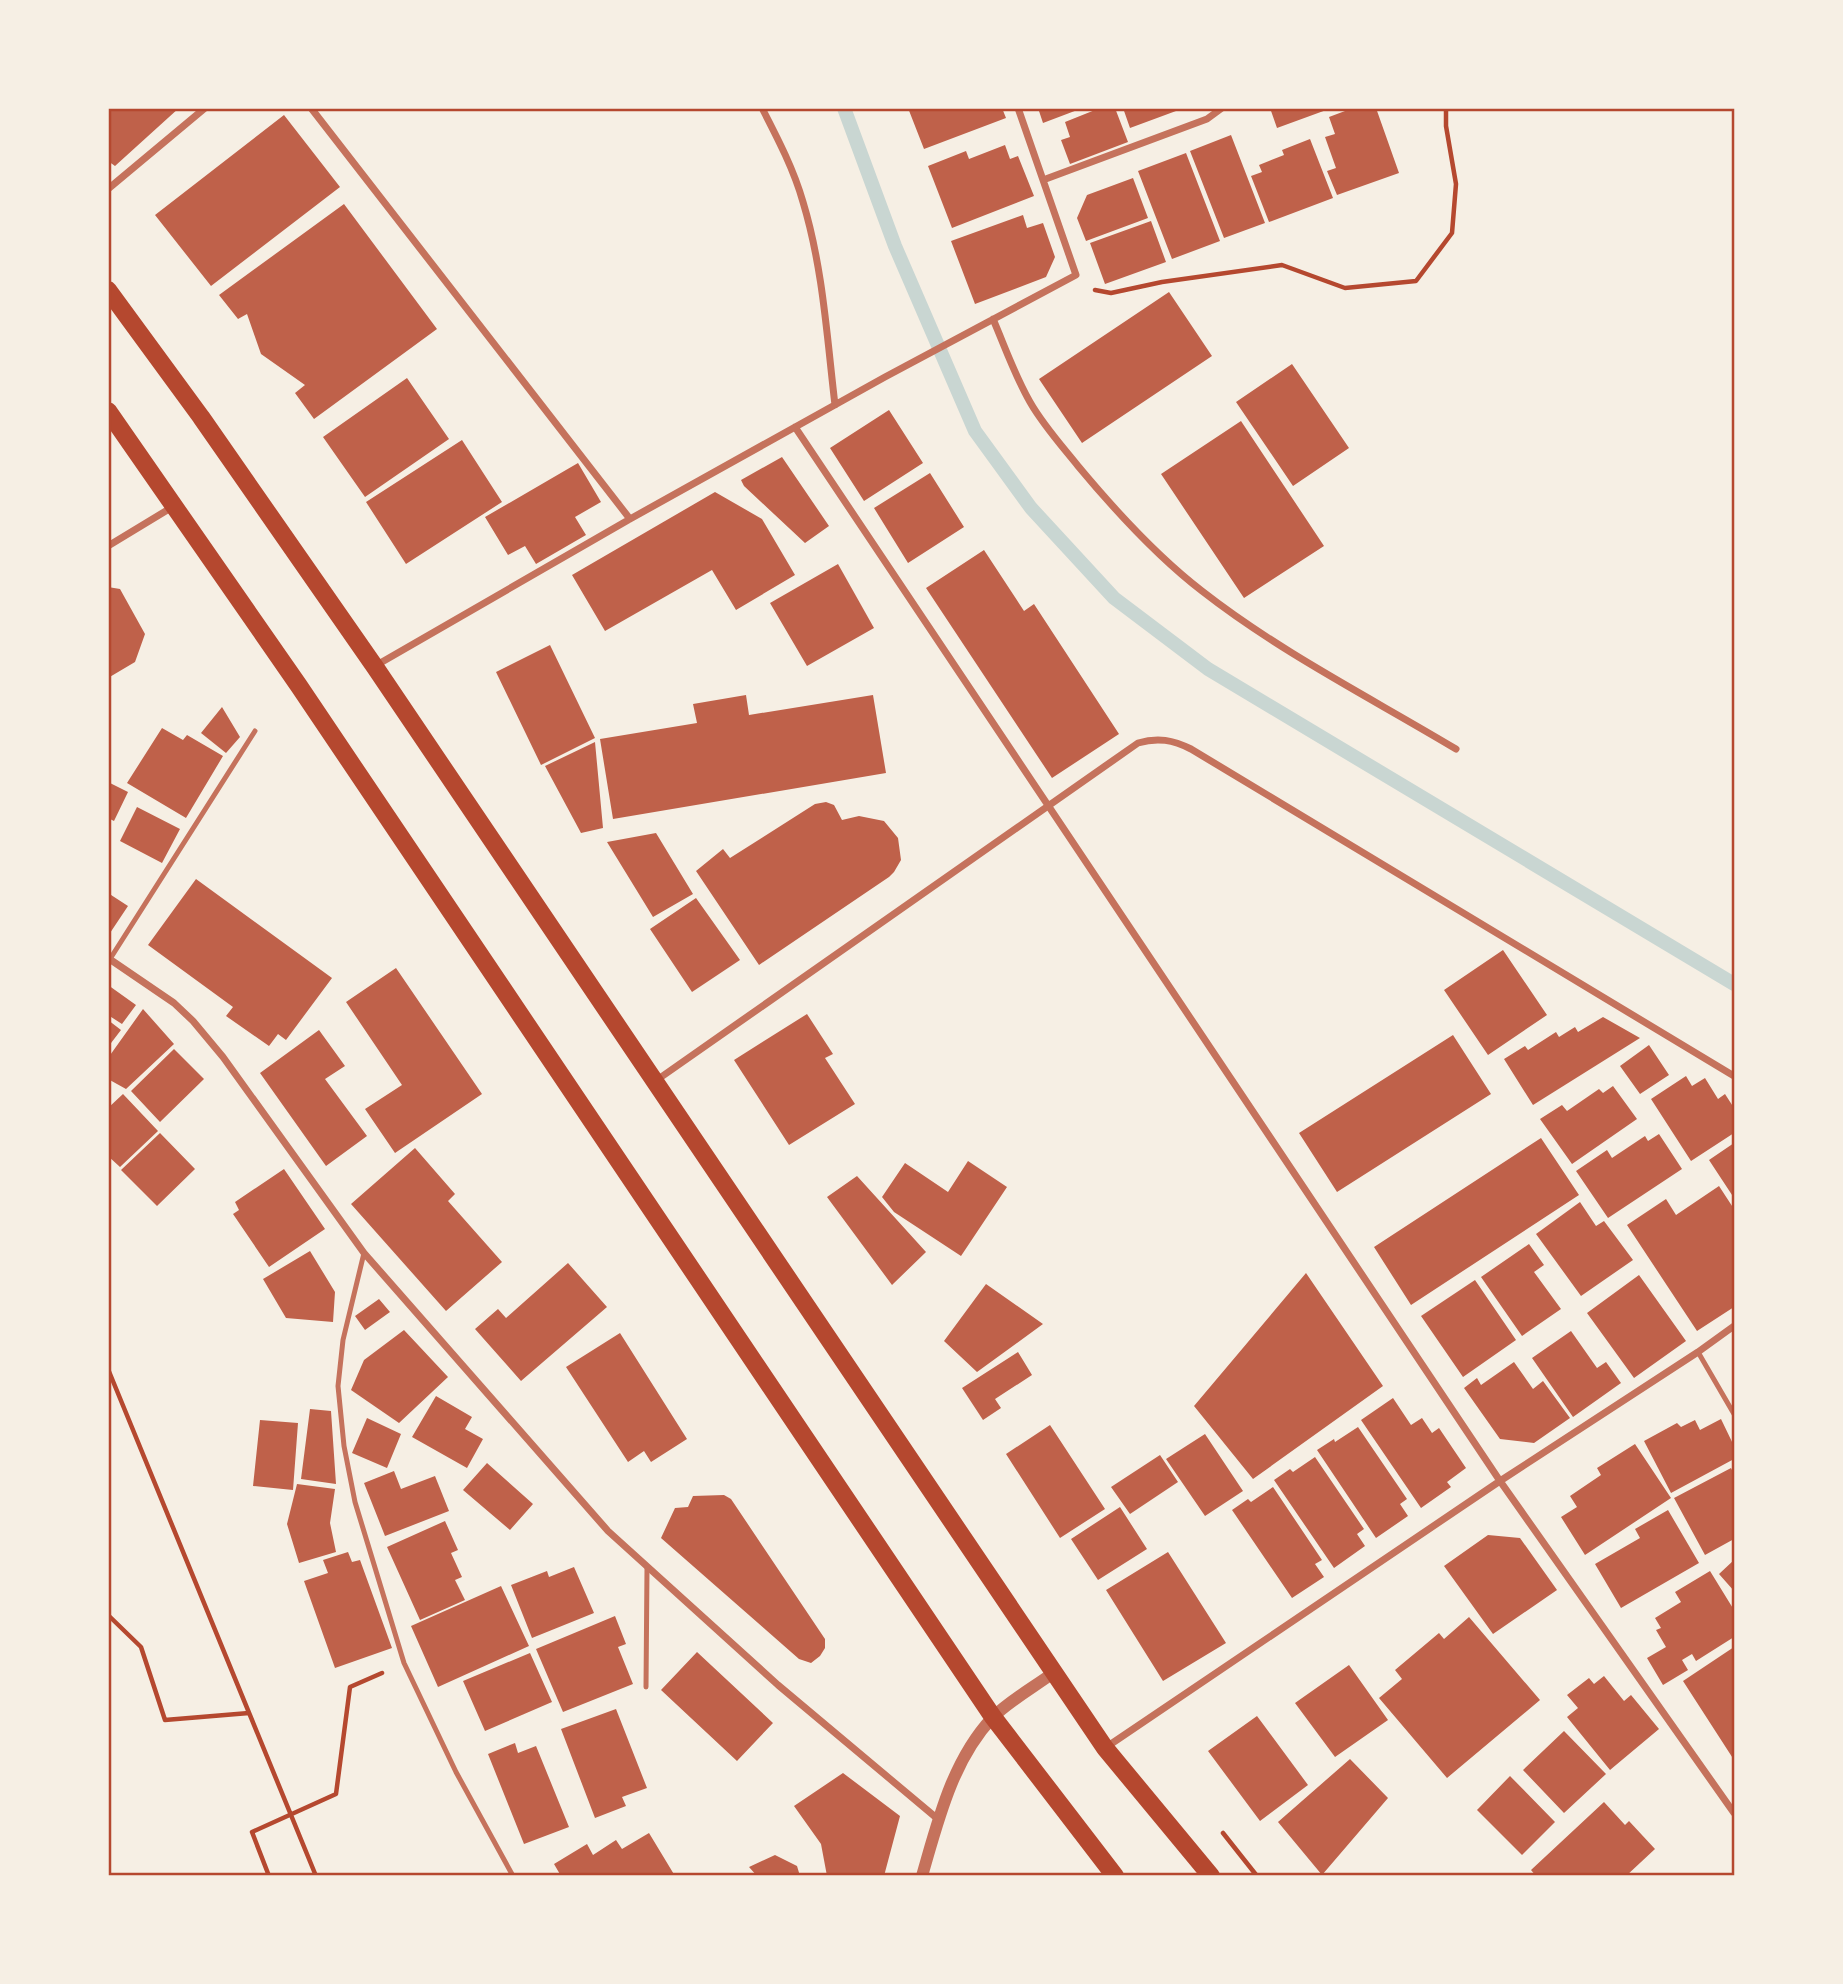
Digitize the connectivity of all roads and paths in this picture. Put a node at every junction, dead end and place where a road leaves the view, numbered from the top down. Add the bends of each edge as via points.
1 (205, 108) edge
2 (311, 108) edge
3 (762, 108) edge
4 (1018, 108) edge
5 (1222, 108) edge
6 (1446, 108) edge
7 (1043, 180) junction
8 (108, 189) edge
9 (1076, 275) junction
10 (108, 290) edge
11 (993, 319) junction
12 (835, 405) junction
13 (108, 411) edge
14 (795, 427) junction
15 (175, 505) junction
16 (630, 519) junction
17 (108, 546) edge
18 (374, 667) junction
19 (255, 731) dead end
20 (1456, 749) dead end
21 (1047, 807) junction
22 (109, 959) edge
23 (1734, 1076) edge
24 (654, 1082) junction
25 (364, 1253) junction
26 (1734, 1326) edge
27 (1698, 1353) junction
28 (108, 1369) edge
29 (1734, 1414) edge
30 (1500, 1481) junction
31 (647, 1568) junction
32 (108, 1615) edge
33 (404, 1663) junction
34 (1053, 1672) junction
35 (646, 1687) dead end
36 (249, 1713) junction
37 (993, 1717) junction
38 (1105, 1748) junction
39 (1734, 1812) edge
40 (290, 1813) junction
41 (939, 1820) junction
42 (1223, 1832) dead end
43 (269, 1875) edge
44 (316, 1875) edge
45 (513, 1875) edge
46 (922, 1875) edge
47 (1115, 1875) edge
48 (1211, 1875) edge
49 (1257, 1875) edge

1 - 8 street
2 - 16 street
3 - 12 street via 791,169 810,229
4 - 7 street
5 - 7 street via 1214,116
6 - 9 path via 1456,184 1452,233 1416,281 1345,288 1282,265 1111,293 1101,292
7 - 9 street
9 - 11 street
10 - 18 main road
11 - 12 street
11 - 20 street via 1031,404 1052,435 1097,490 1184,575 1233,614
12 - 14 street
13 - 15 main road
14 - 16 street
14 - 21 street
15 - 17 street
15 - 37 main road
16 - 18 street
18 - 24 main road
19 - 22 lane
21 - 23 street via 1138,743 1180,743
21 - 24 street
21 - 30 street
22 - 25 street via 193,1021
24 - 34 main road
25 - 31 street via 608,1531
25 - 33 lane via 343,1340 339,1396 355,1502
26 - 27 street
27 - 29 lane
27 - 30 street
28 - 36 path
30 - 38 street
30 - 39 street
31 - 35 lane
31 - 41 street
32 - 36 path via 141,1647 165,1720
33 - 40 path via 350,1686 336,1794
33 - 45 lane via 456,1772
34 - 37 street
34 - 38 main road
36 - 40 path
37 - 41 street via 967,1750
37 - 47 main road
38 - 48 main road
40 - 43 path via 252,1832
40 - 44 path
41 - 46 street
42 - 49 path

